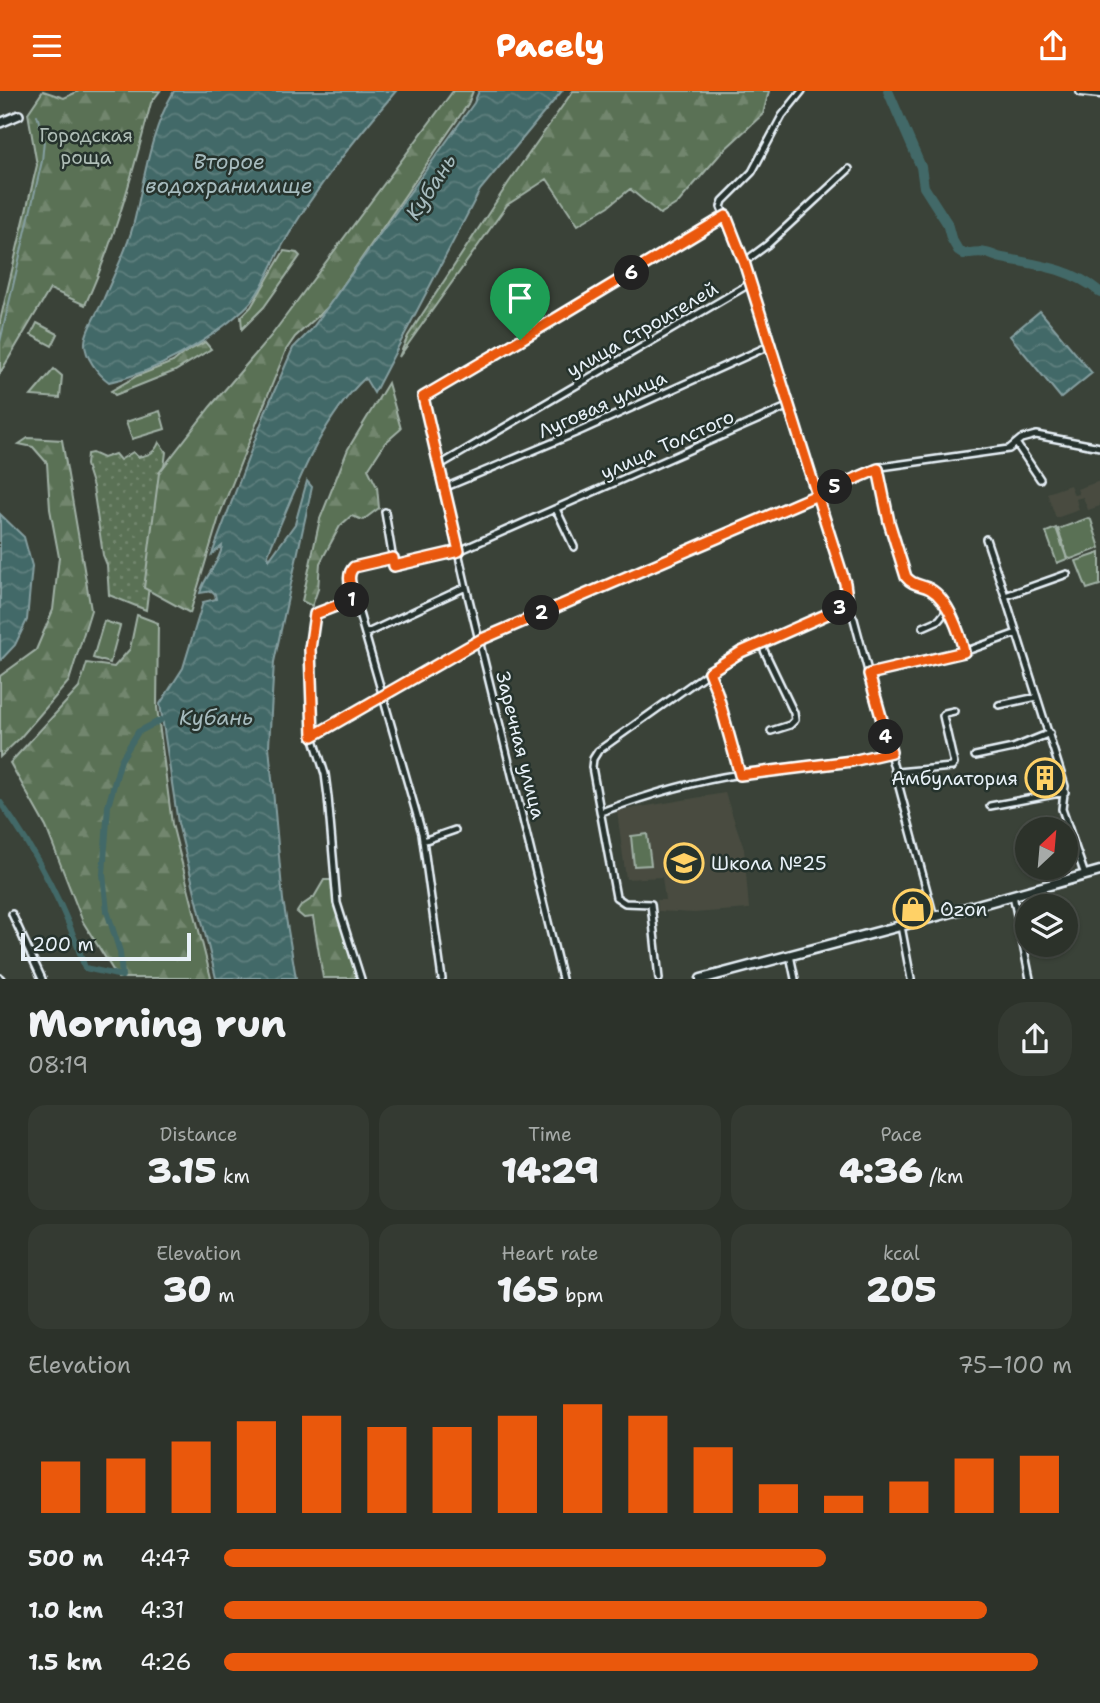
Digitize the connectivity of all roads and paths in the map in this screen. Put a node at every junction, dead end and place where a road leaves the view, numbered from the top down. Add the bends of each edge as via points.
1 (802, 91) edge
2 (1081, 91) edge
3 (1100, 93) edge
4 (19, 115) dead end
5 (0, 123) edge
6 (849, 169) dead end
7 (726, 216) junction
8 (744, 262) junction
9 (751, 283) junction
10 (771, 345) junction
11 (789, 406) junction
12 (1016, 443) junction
13 (1100, 447) edge
14 (440, 465) junction
15 (878, 469) junction
16 (1040, 479) dead end
17 (444, 488) junction
18 (817, 495) junction
19 (556, 509) junction
20 (385, 512) dead end
21 (986, 539) dead end
22 (574, 547) dead end
23 (459, 551) junction
24 (393, 558) junction
25 (1067, 574) dead end
26 (466, 587) junction
27 (1005, 596) junction
28 (354, 599) junction
29 (848, 605) junction
30 (947, 610) junction
31 (923, 627) dead end
32 (365, 633) junction
33 (1017, 633) junction
34 (480, 640) junction
35 (761, 644) junction
36 (964, 652) junction
37 (709, 672) junction
38 (869, 674) junction
39 (383, 694) junction
40 (1037, 697) junction
41 (999, 705) dead end
42 (954, 711) dead end
43 (771, 731) dead end
44 (1049, 733) junction
45 (313, 736) junction
46 (891, 752) junction
47 (975, 756) dead end
48 (897, 772) junction
49 (740, 775) junction
50 (1065, 792) junction
51 (990, 806) dead end
52 (601, 812) junction
53 (455, 829) dead end
54 (424, 841) junction
55 (1100, 871) edge
56 (1085, 875) junction
57 (1013, 895) junction
58 (12, 914) dead end
59 (934, 918) junction
60 (901, 926) junction
61 (790, 955) junction
62 (41, 978) edge
63 (361, 978) edge
64 (442, 978) edge
65 (562, 978) edge
66 (659, 978) edge
67 (701, 978) edge
68 (795, 978) edge
69 (911, 978) edge
70 (1030, 978) edge

1 - 7 street via 782,116 752,171 723,201
2 - 3 main road
4 - 5 street
6 - 8 street
7 - 8 street
7 - 14 street, Заречная улица via 423,397
8 - 9 street
9 - 10 street
9 - 14 street, улица Строителей
10 - 11 street
10 - 17 street, Луговая улица
11 - 18 street
11 - 19 street, улица Толстого
12 - 13 street via 1036,435
12 - 15 street via 1009,449
12 - 16 street
14 - 17 street, Заречная улица
15 - 18 street
15 - 30 street via 906,577 930,590
17 - 23 street, Заречная улица
18 - 29 street
18 - 34 street
19 - 22 street
19 - 23 street, улица Толстого
20 - 24 street
21 - 27 street
23 - 24 street, улица Толстого via 394,566
23 - 26 street, Заречная улица
24 - 28 street via 350,571
25 - 27 street
26 - 32 street
26 - 34 street, Заречная улица
27 - 33 street
28 - 32 street
28 - 45 street via 315,614 310,649
29 - 35 street
29 - 38 street
30 - 31 street via 939,620
30 - 36 street
32 - 39 street
33 - 36 street
33 - 40 street
34 - 39 street
34 - 65 street, Заречная улица
35 - 37 street
35 - 43 street via 795,720
36 - 38 street
37 - 49 street
37 - 52 street via 598,751 592,767
38 - 46 street
39 - 45 street
39 - 54 street
40 - 41 street
40 - 44 street
42 - 48 street via 943,716 952,767
44 - 47 street via 1013,748
44 - 50 street
45 - 63 street via 325,774 337,902
46 - 48 street
46 - 49 street
48 - 59 street
49 - 52 street via 669,788
50 - 51 street
50 - 56 street via 1062,809
52 - 66 street via 616,897 625,903 650,904
53 - 54 street
54 - 64 street
55 - 56 main road
56 - 57 main road
57 - 59 main road
57 - 70 street
58 - 62 street
59 - 60 main road
60 - 61 main road
60 - 69 street
61 - 67 main road
61 - 68 street

